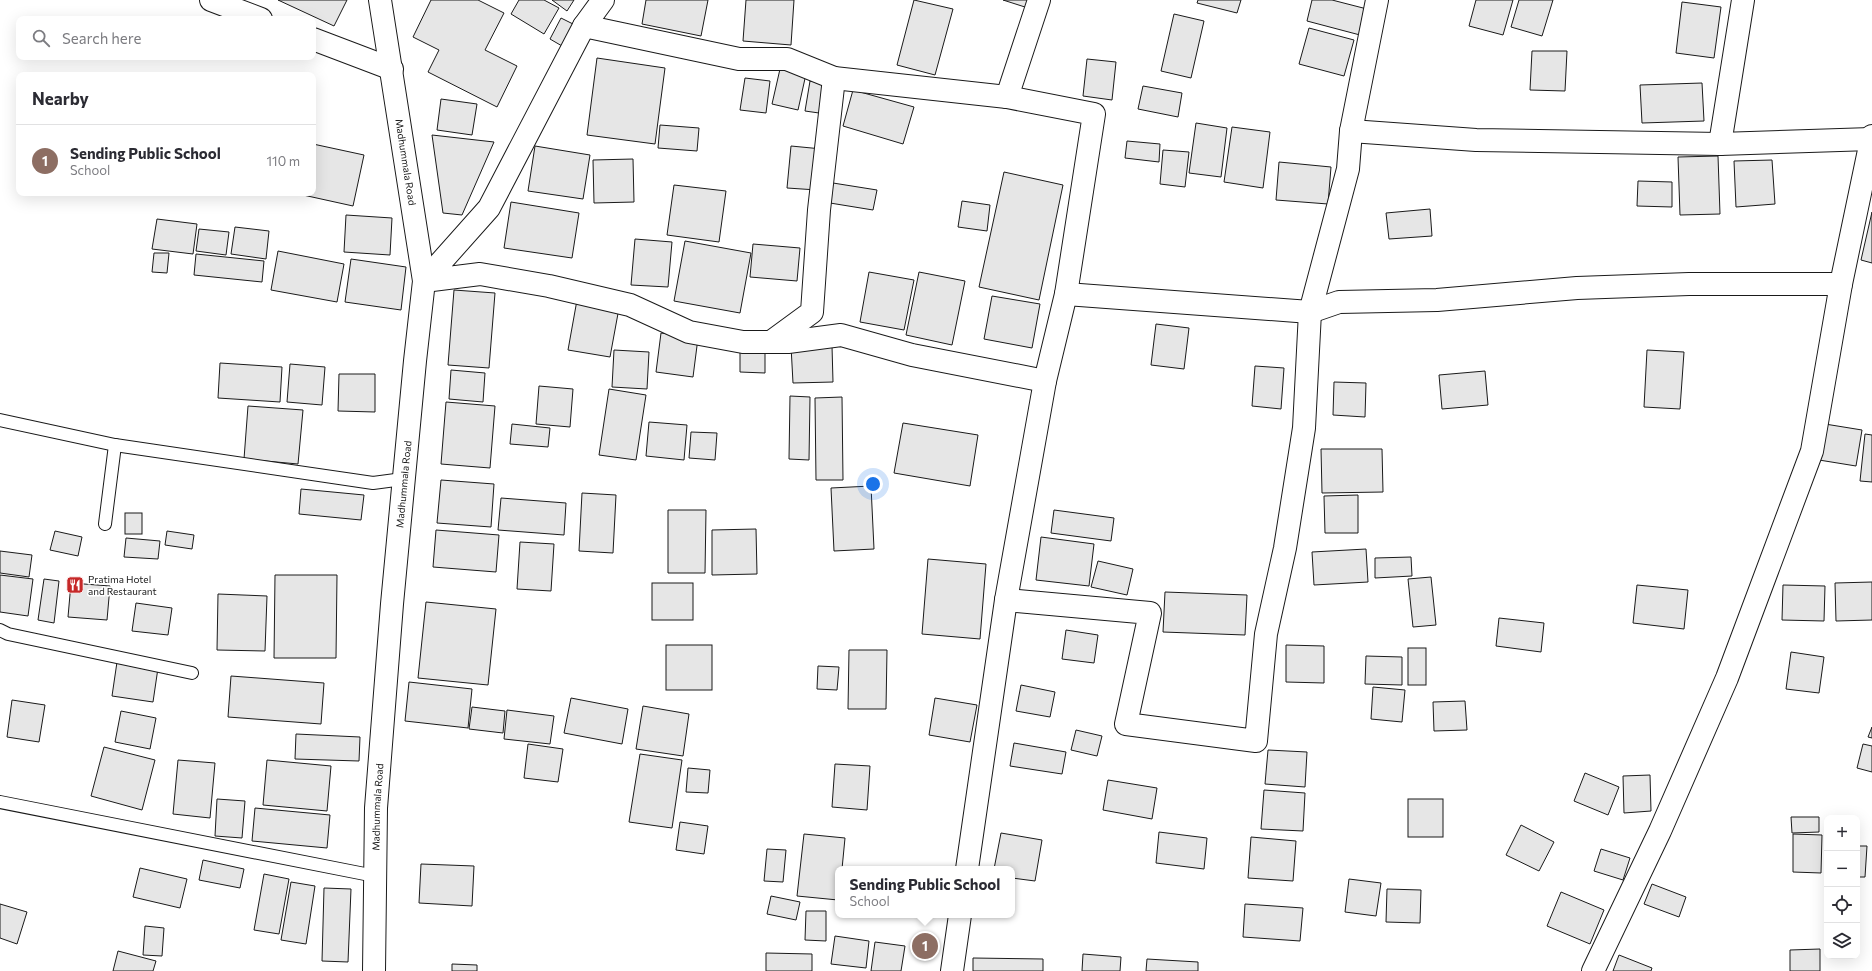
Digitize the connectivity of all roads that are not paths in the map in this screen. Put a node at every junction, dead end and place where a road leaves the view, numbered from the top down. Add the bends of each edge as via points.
1 (211, 0) edge
2 (380, 0) edge
3 (603, 0) edge
4 (1039, 0) edge
5 (1377, 0) edge
6 (1743, 0) edge
7 (253, 16) edge
8 (584, 26) junction
9 (316, 40) edge
10 (392, 69) junction
11 (834, 78) junction
12 (1007, 97) junction
13 (1351, 131) junction
14 (1872, 138) edge
15 (1720, 144) junction
16 (424, 281) junction
17 (1841, 284) junction
18 (1066, 294) junction
19 (1310, 312) junction
20 (771, 342) junction
21 (1045, 381) junction
22 (0, 420) edge
23 (115, 445) junction
24 (403, 479) junction
25 (105, 524) dead end
26 (1006, 600) junction
27 (0, 630) edge
28 (192, 674) dead end
29 (0, 802) edge
30 (967, 866) edge
31 (376, 876) junction
32 (960, 918) edge
33 (374, 971) edge
34 (952, 971) edge
35 (1593, 971) edge

1 - 7 street
2 - 10 street, Madhummala Road
3 - 8 street
4 - 12 street
5 - 13 street
6 - 15 street
8 - 11 street via 739,59 787,59
8 - 16 street via 489,208
9 - 10 street
10 - 16 street, Madhummala Road
11 - 12 street
11 - 20 street via 819,210 812,312
12 - 18 street via 1094,114
13 - 15 street via 1476,140
13 - 19 street via 1348,169
14 - 15 street
14 - 17 street
16 - 20 street via 480,274 549,286 630,305 689,332 742,342
16 - 24 street, Madhummala Road
17 - 19 street via 1688,284 1577,288 1437,300 1339,302
17 - 35 street via 1812,451 1727,678 1660,832
18 - 19 street
18 - 21 street
19 - 26 street via 1304,428 1285,548 1266,634 1256,741 1126,724 1150,613
20 - 21 street via 841,334 912,355
21 - 26 street
22 - 23 lane
23 - 24 lane via 373,483
23 - 25 lane
24 - 31 street, Madhummala Road via 376,808
26 - 30 street
27 - 28 lane via 8,634
29 - 31 lane
31 - 33 street, Madhummala Road
32 - 34 street

